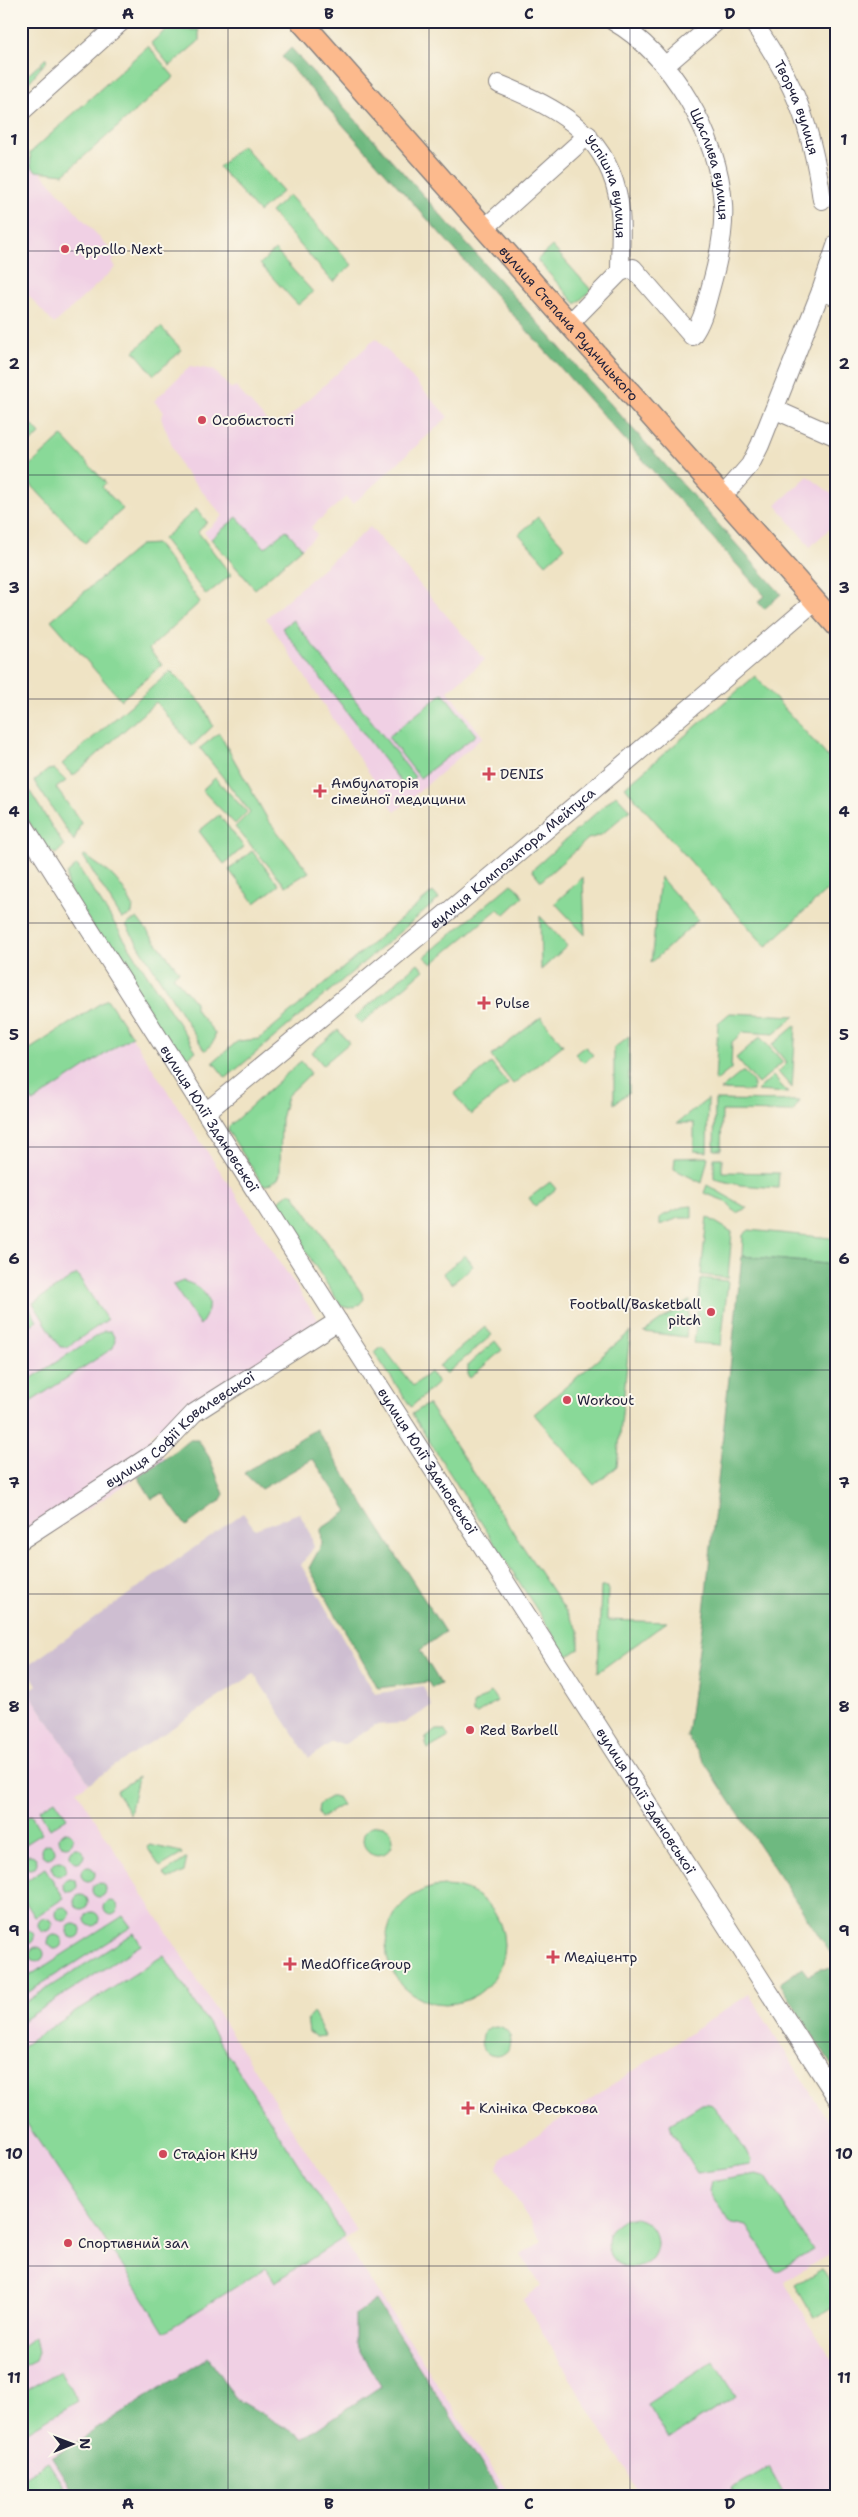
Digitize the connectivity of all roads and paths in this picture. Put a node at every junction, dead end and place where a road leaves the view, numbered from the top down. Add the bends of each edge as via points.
1 (122, 21) edge
2 (301, 21) edge
3 (612, 21) edge
4 (717, 21) edge
5 (752, 21) edge
6 (666, 65) junction
7 (499, 84) dead end
8 (21, 112) edge
9 (588, 135) junction
10 (822, 200) dead end
11 (486, 227) junction
12 (837, 243) edge
13 (620, 272) junction
14 (829, 294) edge
15 (570, 323) junction
16 (776, 410) junction
17 (837, 437) edge
18 (722, 496) junction
19 (815, 601) junction
20 (837, 626) edge
21 (21, 821) edge
22 (206, 1112) junction
23 (338, 1321) junction
24 (21, 1540) edge
25 (837, 2098) edge

1 - 8 street
2 - 11 main road, вулиця Степана Рудницького
3 - 6 street, Щаслива вулиця via 644,43
4 - 6 street
5 - 10 street, Творча вулиця via 800,103 811,138
6 - 13 street, Щаслива вулиця via 691,106 711,151 723,205 714,276 699,327 692,336 633,268
7 - 9 street, Успішна вулиця via 555,109
9 - 11 street
9 - 13 street, Успішна вулиця via 617,193
11 - 15 main road, вулиця Степана Рудницького
12 - 14 street
13 - 15 street
14 - 16 street
15 - 18 main road, вулиця Степана Рудницького
16 - 17 street
16 - 18 street via 750,464
18 - 19 main road, вулиця Степана Рудницького
19 - 20 main road, вулиця Степана Рудницького
19 - 22 street, вулиця Композитора Мейтуса via 500,871
21 - 22 street, вулиця Юлії Здановської
22 - 23 street, вулиця Юлії Здановської
23 - 24 street, вулиця Софії Ковалевської via 194,1413 159,1450
23 - 25 street, вулиця Юлії Здановської

